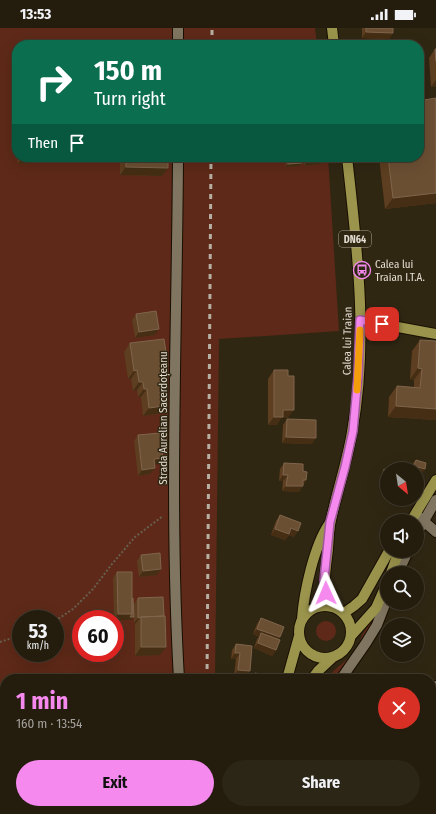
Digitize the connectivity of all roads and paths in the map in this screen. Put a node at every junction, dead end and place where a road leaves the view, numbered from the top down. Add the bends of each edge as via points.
1 (178, 28) edge
2 (332, 28) edge
3 (178, 40) edge
4 (333, 40) edge
5 (178, 162) edge
6 (348, 162) edge
7 (360, 320) junction
8 (436, 334) edge
9 (436, 480) edge
10 (436, 500) edge
11 (175, 508) junction
12 (415, 514) edge
13 (424, 521) joint
14 (330, 522) junction
15 (436, 532) edge
16 (385, 558) edge
17 (380, 599) edge
18 (332, 606) junction
19 (383, 610) edge
20 (344, 613) junction
21 (64, 615) edge
22 (302, 619) junction
23 (299, 636) junction
24 (351, 636) junction
25 (12, 638) edge
26 (0, 642) edge
27 (332, 658) junction
28 (179, 674) edge
29 (288, 674) edge
30 (316, 674) edge
31 (345, 674) edge
32 (436, 794) edge
33 (436, 800) edge

1 - 3 street
2 - 4 main road
5 - 11 street, Strada Aurelian Sacerdoțeanu
6 - 7 main road, Calea lui Traian / DN64
7 - 8 main road
7 - 14 main road, Calea lui Traian / DN64 via 353,431
9 - 12 main road
10 - 13 street
11 - 21 path via 135,537 93,589
11 - 28 street, Strada Aurelian Sacerdoțeanu
13 - 15 street
14 - 18 main road, Calea lui Traian / DN64 via 324,580
14 - 22 main road, Calea lui Traian / DN64 via 318,547
16 - 20 main road via 362,599
17 - 24 main road via 376,608
18 - 20 main road
18 - 22 main road via 315,608
19 - 31 street via 377,625
20 - 24 main road via 350,623
22 - 23 main road
23 - 27 main road via 302,645 311,654
23 - 29 main road
24 - 27 main road via 347,648
25 - 26 path
27 - 30 main road
32 - 33 street

